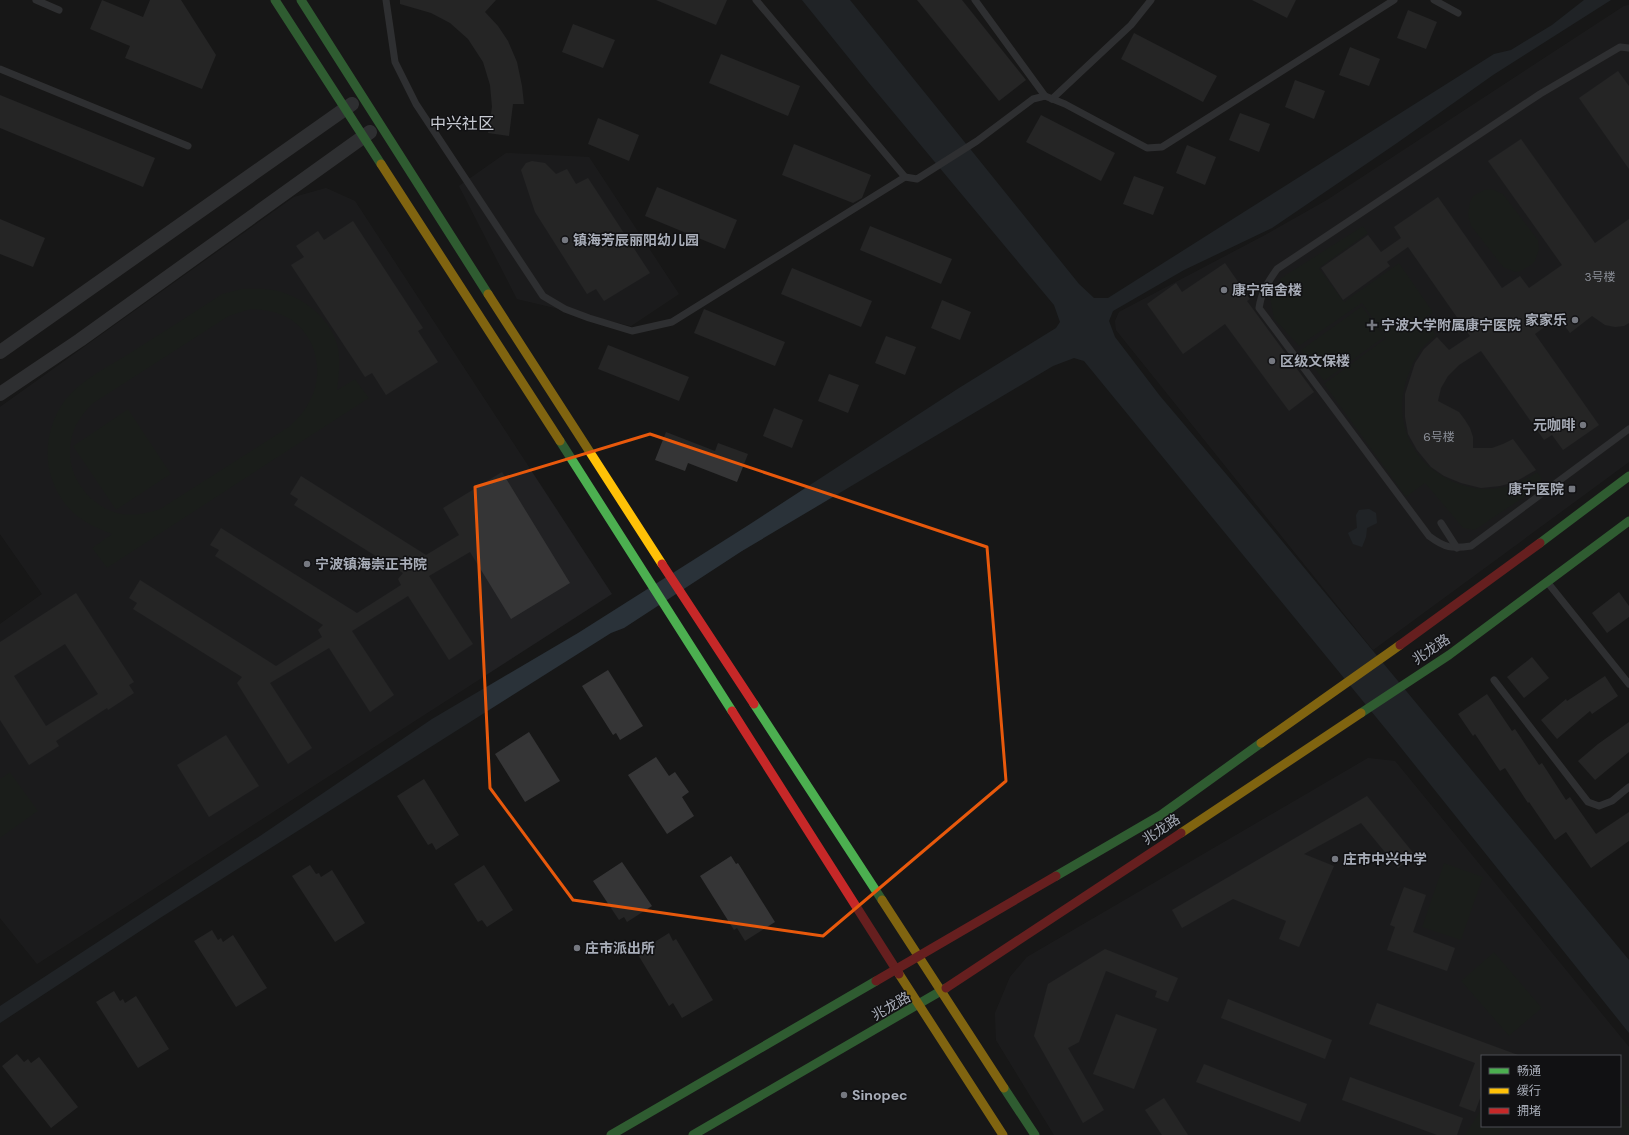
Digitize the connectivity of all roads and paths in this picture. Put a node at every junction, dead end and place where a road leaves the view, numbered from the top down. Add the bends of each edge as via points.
1 (36, 0) edge
2 (275, 0) edge
3 (301, 0) edge
4 (386, 0) edge
5 (756, 0) edge
6 (975, 0) edge
7 (1151, 0) edge
8 (1394, 0) edge
9 (1434, 0) edge
10 (59, 10) dead end
11 (1458, 14) dead end
12 (1629, 48) edge
13 (0, 69) edge
14 (363, 97) junction
15 (1048, 98) junction
16 (346, 109) junction
17 (380, 124) junction
18 (364, 136) junction
19 (188, 146) dead end
20 (906, 177) junction
21 (0, 352) edge
22 (0, 394) edge
23 (1629, 429) edge
24 (1629, 476) edge
25 (1629, 521) edge
26 (1441, 523) dead end
27 (1457, 548) junction
28 (1548, 582) junction
29 (1494, 680) dead end
30 (1629, 684) edge
31 (1629, 786) edge
32 (919, 956) junction
33 (896, 969) junction
34 (942, 991) junction
35 (919, 1006) junction
36 (611, 1135) edge
37 (693, 1135) edge
38 (1003, 1135) edge
39 (1035, 1135) edge

1 - 10 lane
2 - 16 street
3 - 14 street
4 - 20 lane via 395,62 416,104 543,296 565,309 589,318 632,330 672,322
5 - 20 lane
6 - 15 lane
7 - 15 lane via 1131,25
8 - 15 lane via 1162,147 1147,148 1065,104
9 - 11 lane
12 - 27 lane via 1620,47 1540,94 1277,270 1260,299 1260,308 1429,536 1441,545
13 - 19 lane
14 - 16 street
14 - 17 street
15 - 20 lane via 1033,99 977,141 917,179
16 - 18 street
16 - 21 street
17 - 18 street
17 - 32 street via 536,370
18 - 22 street via 80,340
18 - 33 street
23 - 27 lane via 1471,546
24 - 32 street, 兆龙路 via 1427,627 1161,815
25 - 28 street, 兆龙路
26 - 27 lane
28 - 30 lane
28 - 34 street, 兆龙路 via 1449,655
29 - 31 lane via 1588,802 1598,806 1612,801
32 - 33 street, 兆龙路
32 - 34 street
33 - 35 street
33 - 36 street, 兆龙路
34 - 35 street, 兆龙路
34 - 39 street
35 - 37 street, 兆龙路
35 - 38 street

